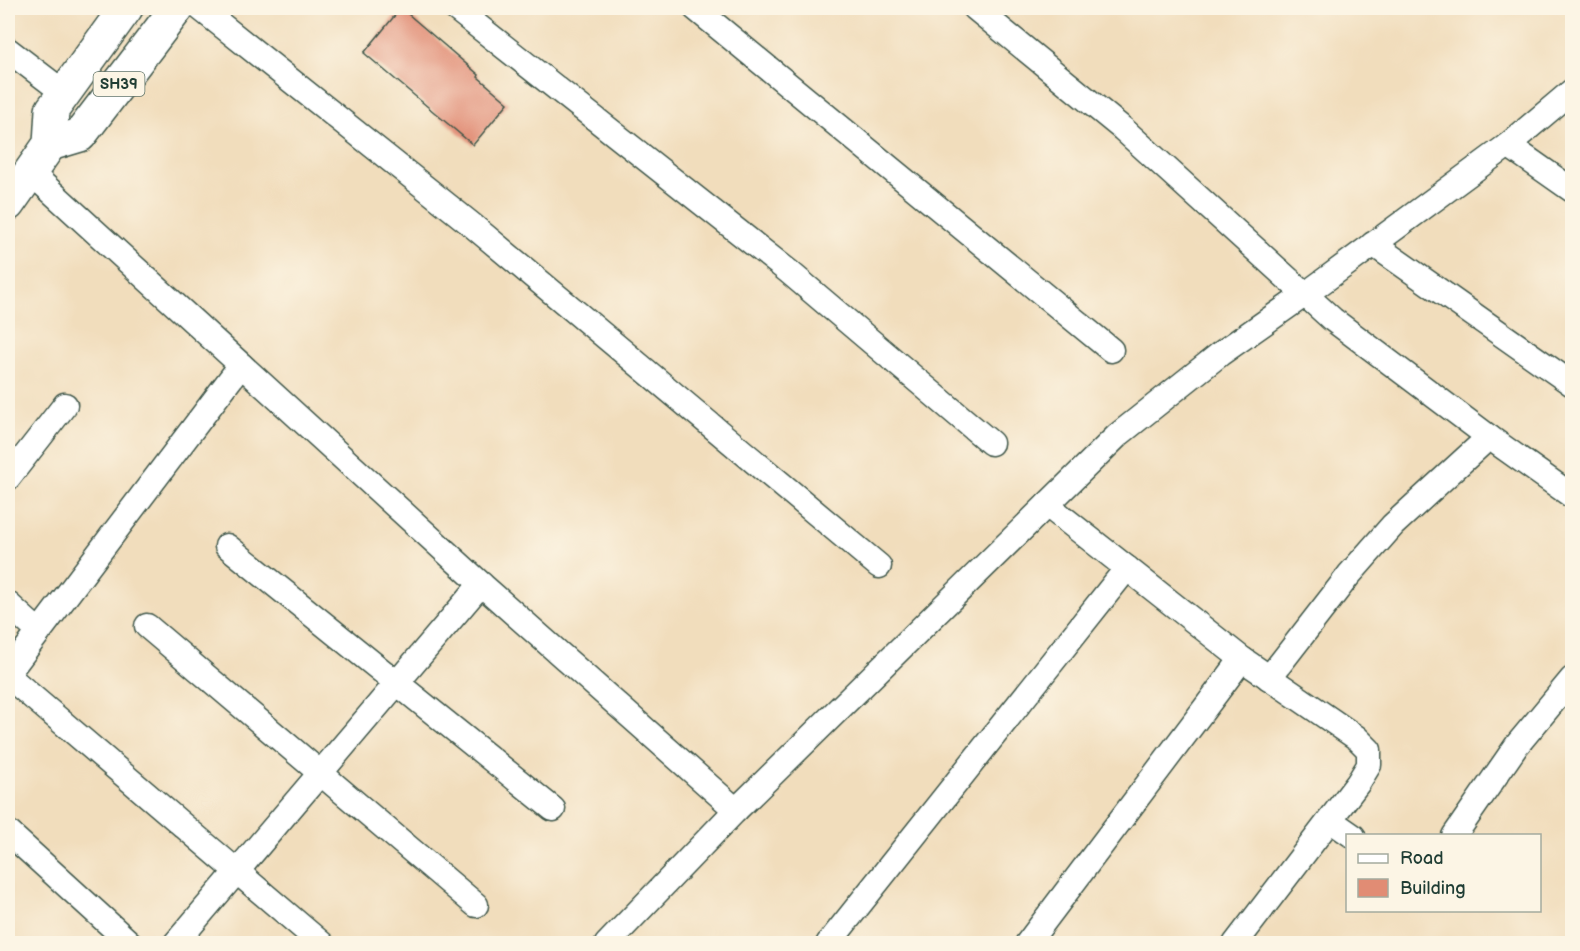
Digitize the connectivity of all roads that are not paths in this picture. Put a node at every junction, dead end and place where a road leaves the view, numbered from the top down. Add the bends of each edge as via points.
1 (126, 8) edge
2 (177, 8) edge
3 (200, 8) edge
4 (455, 8) edge
5 (695, 8) edge
6 (975, 8) edge
7 (8, 50) edge
8 (1572, 91) edge
9 (63, 92) junction
10 (50, 144) junction
11 (1508, 145) junction
12 (31, 173) junction
13 (1572, 190) edge
14 (8, 204) edge
15 (1373, 244) junction
16 (1305, 294) junction
17 (1111, 350) dead end
18 (241, 365) junction
19 (1572, 384) edge
20 (65, 405) dead end
21 (1489, 437) junction
22 (991, 443) dead end
23 (8, 478) edge
24 (1572, 496) edge
25 (1047, 504) junction
26 (227, 546) dead end
27 (879, 566) dead end
28 (1127, 568) junction
29 (481, 584) junction
30 (8, 604) edge
31 (147, 626) dead end
32 (39, 632) junction
33 (1242, 659) junction
34 (8, 675) edge
35 (1269, 678) junction
36 (1572, 680) edge
37 (396, 682) junction
38 (319, 773) junction
39 (553, 809) dead end
40 (736, 810) junction
41 (1330, 820) junction
42 (8, 832) edge
43 (1350, 834) edge
44 (1455, 834) edge
45 (237, 871) junction
46 (476, 905) dead end
47 (614, 941) edge
48 (131, 944) edge
49 (175, 944) edge
50 (322, 944) edge
51 (828, 944) edge
52 (1027, 944) edge
53 (1235, 944) edge

1 - 9 main road, SH39
2 - 10 main road, SH39 via 80,135
3 - 27 street via 472,225
4 - 22 street via 788,271
5 - 17 street
6 - 16 street via 1123,129
7 - 9 street
8 - 11 street
9 - 10 main road, SH39 via 52,110
10 - 12 main road, SH39
11 - 13 street
11 - 15 street
12 - 14 main road, SH39
12 - 18 street
15 - 16 street
15 - 19 street
16 - 21 street via 1332,319
16 - 25 street via 1220,354 1118,435
18 - 29 street
18 - 32 street
20 - 23 street
21 - 24 street
21 - 35 street via 1393,525
25 - 28 street
25 - 40 street
26 - 37 street
28 - 33 street
28 - 51 street
29 - 37 street
29 - 40 street
30 - 32 street
31 - 38 street
32 - 34 street
33 - 35 street
33 - 52 street
34 - 45 street
35 - 41 street via 1369,750 1369,765
36 - 44 street via 1517,745
37 - 38 street
37 - 39 street
38 - 45 street
38 - 46 street
40 - 47 street
41 - 43 street
41 - 53 street
42 - 48 street
45 - 49 street
45 - 50 street

